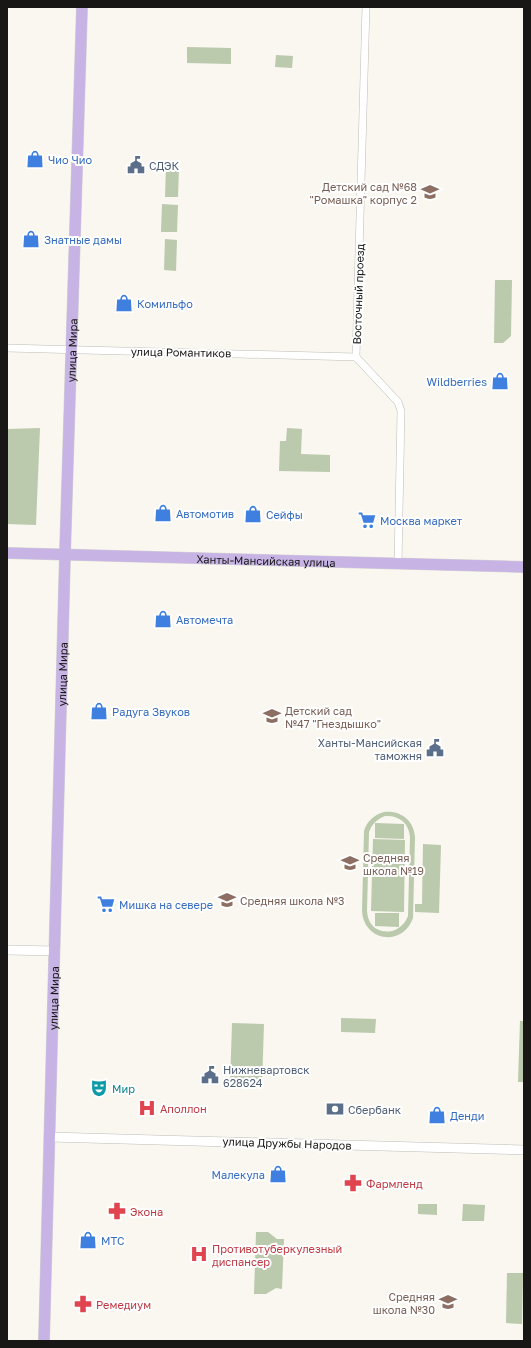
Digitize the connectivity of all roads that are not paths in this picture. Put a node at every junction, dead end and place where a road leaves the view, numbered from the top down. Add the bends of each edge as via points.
1 (82, 7) edge
2 (366, 7) edge
3 (7, 348) edge
4 (72, 349) junction
5 (356, 357) junction
6 (7, 553) edge
7 (65, 554) junction
8 (398, 564) junction
9 (524, 568) edge
10 (7, 950) edge
11 (55, 952) junction
12 (50, 1136) junction
13 (524, 1150) edge
14 (44, 1341) edge

1 - 4 main road, улица Мира
2 - 5 street, Восточный проезд
3 - 4 street, улица Романтиков
4 - 5 street, улица Романтиков
4 - 7 main road, улица Мира
5 - 8 street, Восточный проезд via 398,402 401,411
6 - 7 main road, Ханты-Мансийская улица
7 - 8 main road, Ханты-Мансийская улица
7 - 11 main road, улица Мира
8 - 9 main road, Ханты-Мансийская улица
10 - 11 street
11 - 12 main road, улица Мира
12 - 13 street, улица Дружбы Народов
12 - 14 main road, улица Мира

